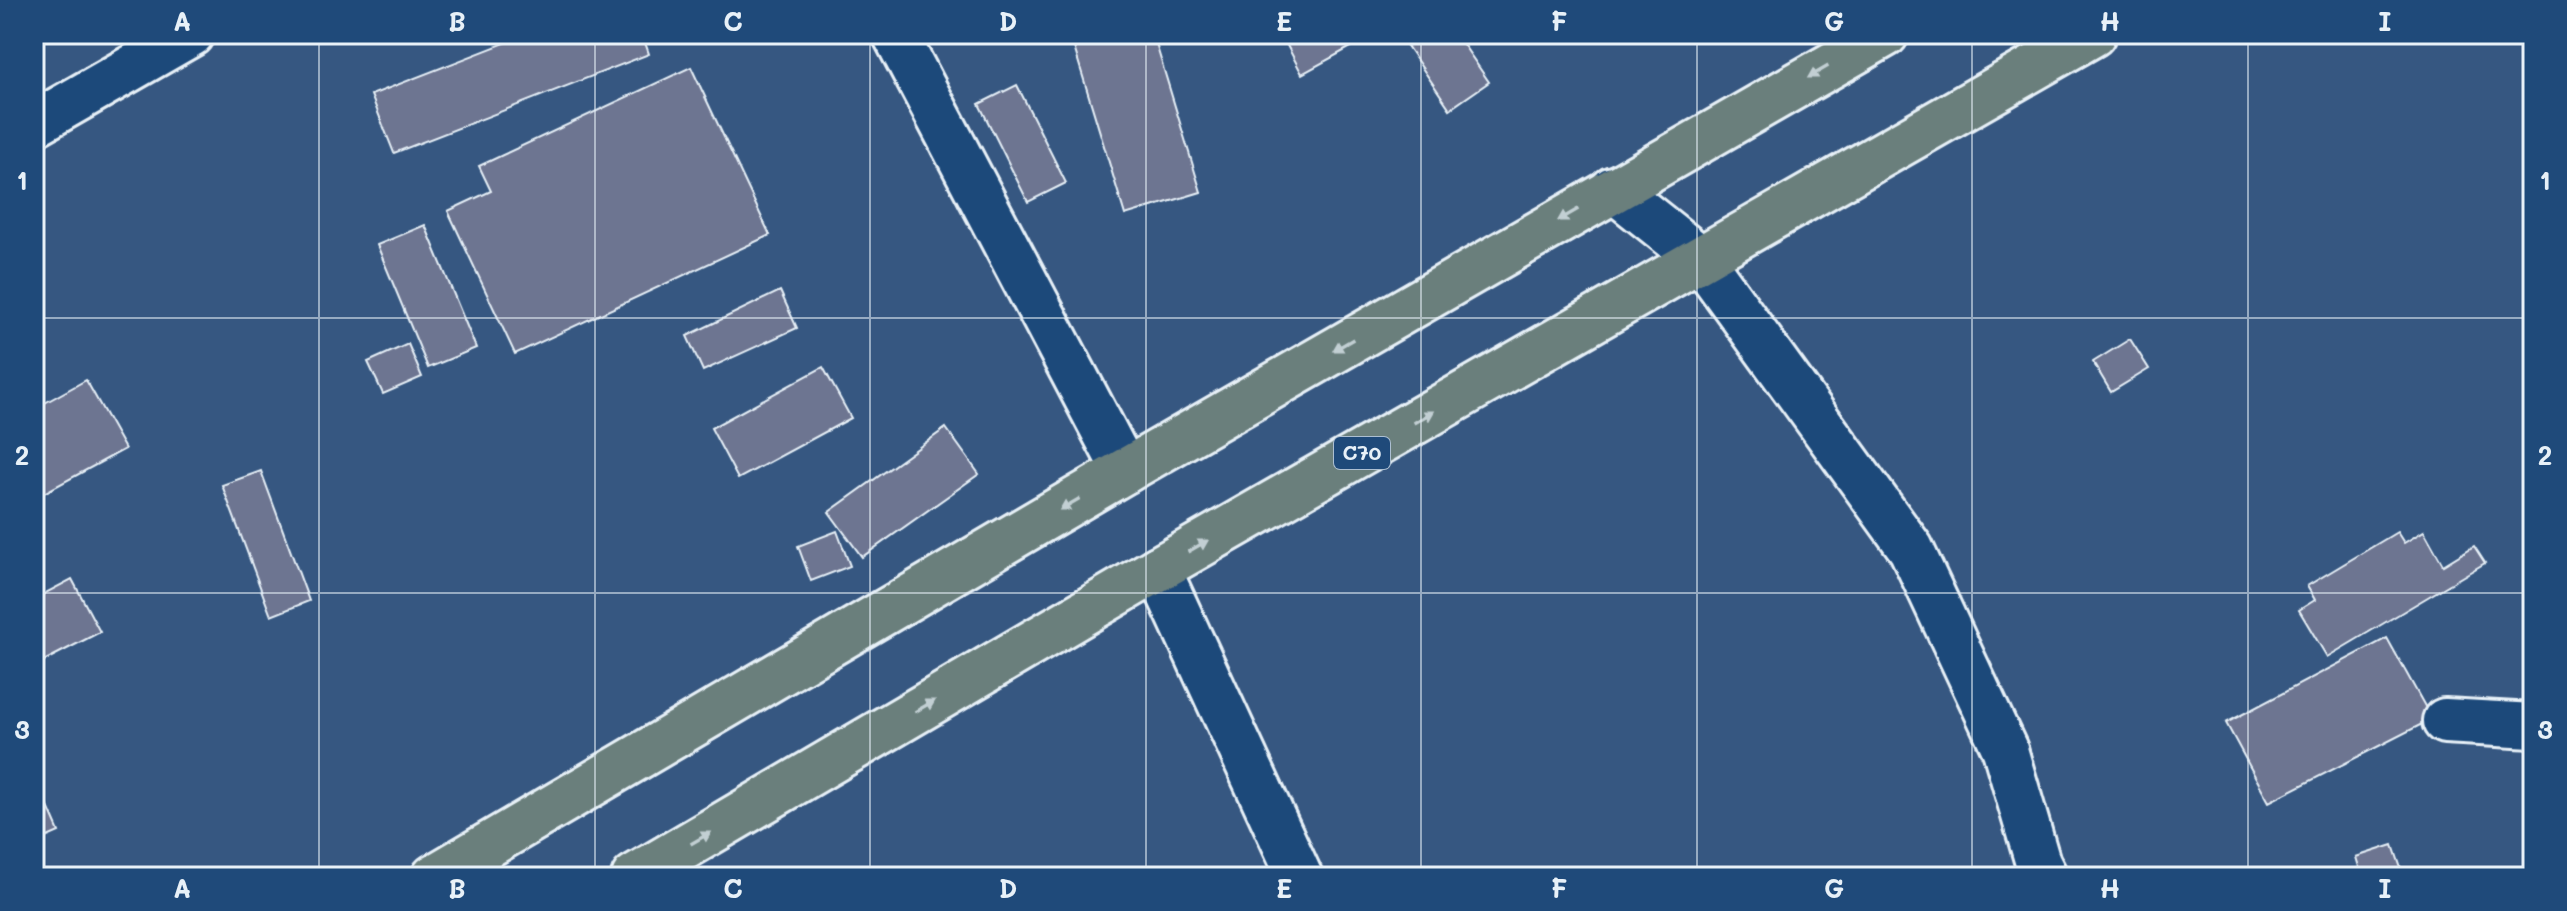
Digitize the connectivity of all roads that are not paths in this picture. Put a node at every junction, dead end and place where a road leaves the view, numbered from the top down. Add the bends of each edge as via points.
1 (191, 34) edge
2 (895, 34) edge
3 (1886, 34) edge
4 (2093, 34) edge
5 (34, 124) edge
6 (1613, 189) junction
7 (1701, 259) junction
8 (1125, 471) junction
9 (1158, 569) junction
10 (2445, 721) dead end
11 (2533, 726) edge
12 (434, 877) edge
13 (634, 877) edge
14 (1300, 877) edge
15 (2045, 877) edge

1 - 5 street
2 - 8 street
3 -> 6 highway
4 - 7 highway, C70
6 - 7 street
6 -> 8 highway
9 -> 7 highway, C70
7 - 15 street via 1911,549 2005,750
8 -> 12 highway
13 -> 9 highway, C70
9 - 14 street
10 - 11 street

